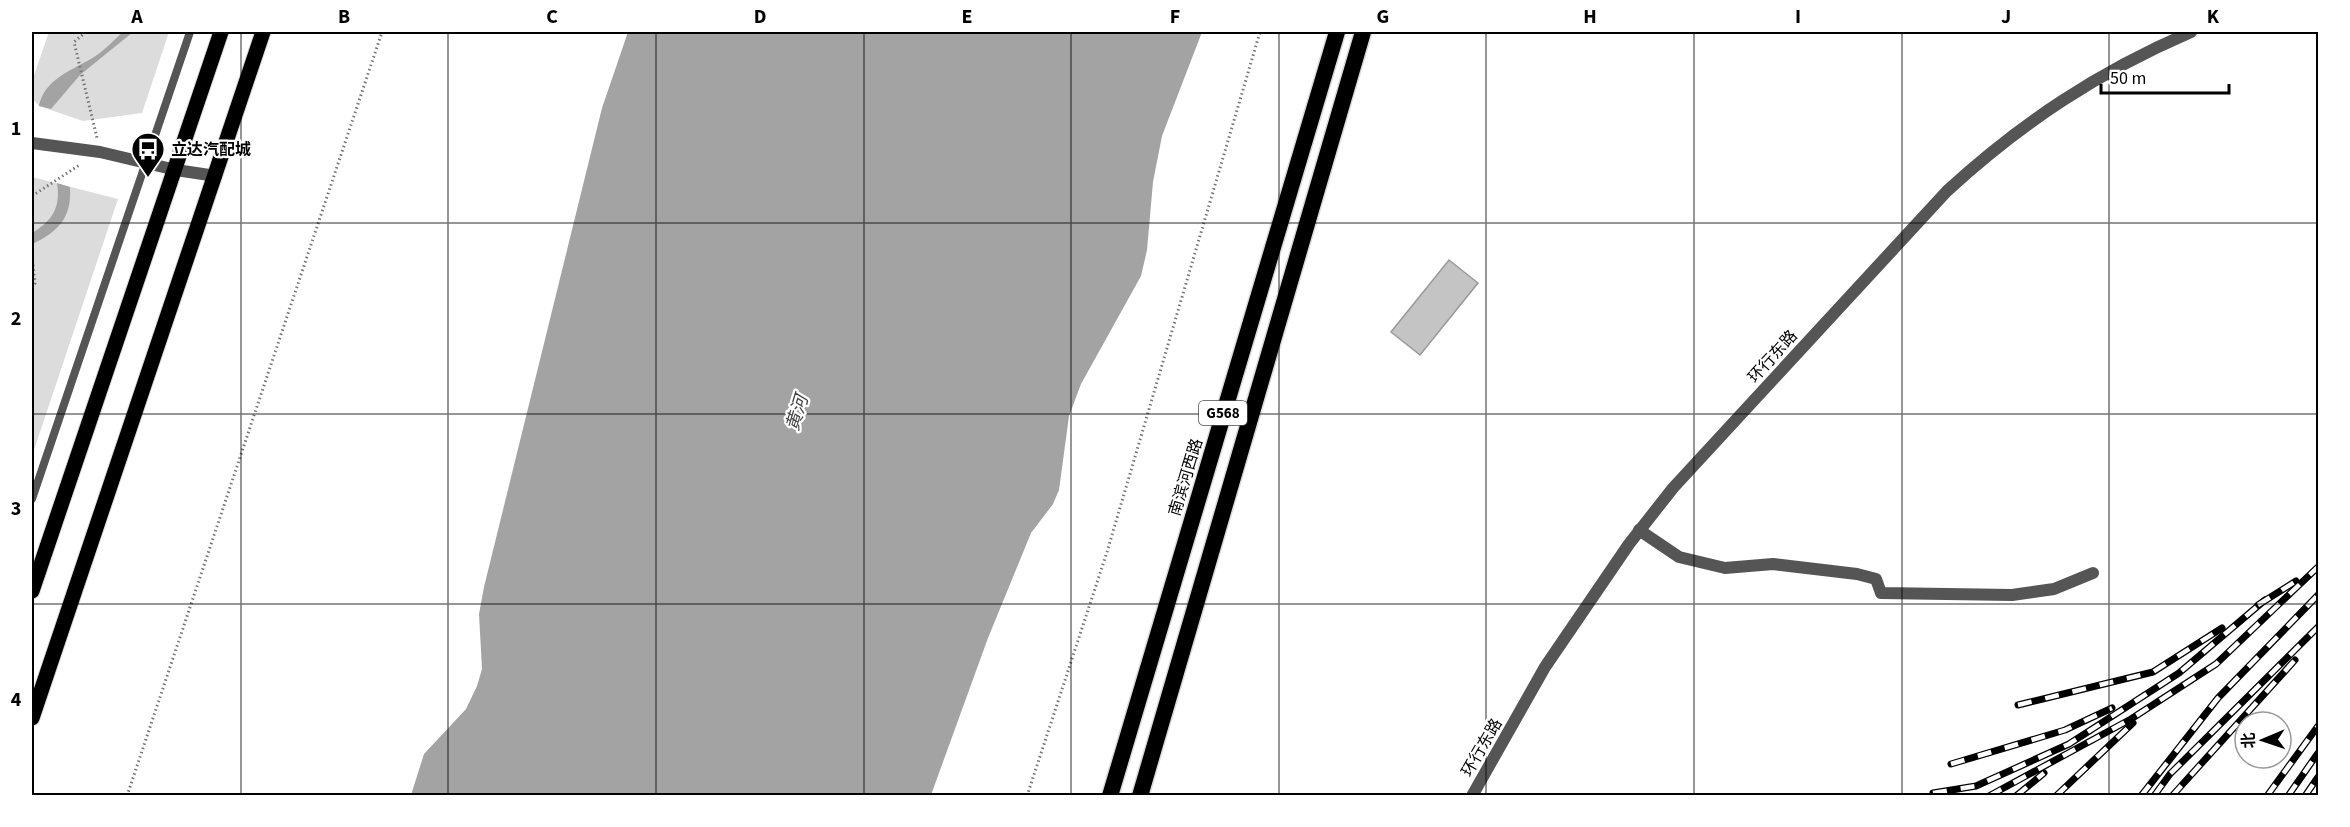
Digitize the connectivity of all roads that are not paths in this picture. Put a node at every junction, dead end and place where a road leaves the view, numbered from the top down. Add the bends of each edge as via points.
1 (190, 32) edge
2 (220, 32) edge
3 (263, 32) edge
4 (1337, 32) edge
5 (1363, 32) edge
6 (2192, 32) edge
7 (2174, 35) edge
8 (32, 143) edge
9 (147, 163) junction
10 (176, 170) junction
11 (216, 176) junction
12 (32, 499) edge
13 (1640, 530) junction
14 (2092, 573) dead end
15 (32, 591) edge
16 (32, 718) edge
17 (1110, 795) edge
18 (1140, 795) edge
19 (1472, 795) edge

1 - 9 lane
2 - 10 main road
3 - 11 main road
4 - 17 highway, 南滨河西路 / G568
5 - 18 highway, G568
6 - 7 street, 环行东路
7 - 13 street, 环行东路 via 2039,114 1954,184 1673,488
8 - 9 street
9 - 10 street
9 - 12 lane
10 - 11 street
10 - 15 main road
11 - 16 main road
13 - 14 street via 1679,557 1725,568 1773,564 1857,574 1876,579 1881,593 2012,595 2054,590
13 - 19 street, 环行东路 via 1545,667

